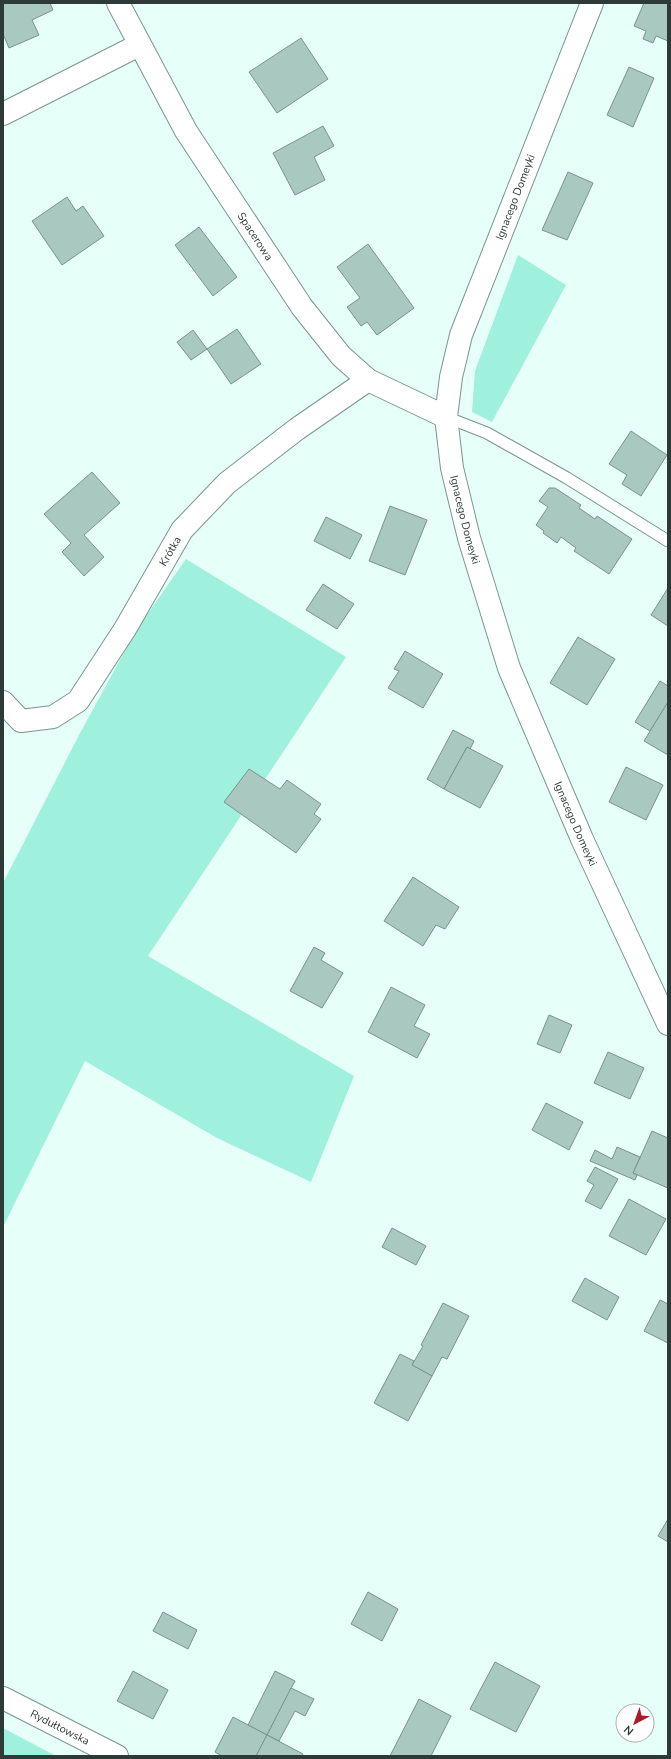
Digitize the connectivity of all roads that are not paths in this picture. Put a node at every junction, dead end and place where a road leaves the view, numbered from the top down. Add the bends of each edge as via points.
1 (118, 3) edge
2 (592, 3) edge
3 (139, 45) junction
4 (3, 114) edge
5 (368, 380) junction
6 (446, 417) junction
7 (668, 541) edge
8 (3, 702) edge
9 (668, 1024) edge
10 (3, 1698) edge
11 (117, 1756) edge

1 - 3 street, Spacerowa
2 - 6 street, Ignacego Domeyki via 461,334 451,376
3 - 4 street
3 - 5 street, Spacerowa via 186,130 302,308 341,356
5 - 6 street, Spacerowa
5 - 8 street, Krótka via 297,429 227,484 182,530 125,629 78,700 53,717 21,721
6 - 7 lane via 487,433
6 - 9 street, Ignacego Domeyki via 452,468 469,538 510,668 582,839
10 - 11 street, Rydułtowska

